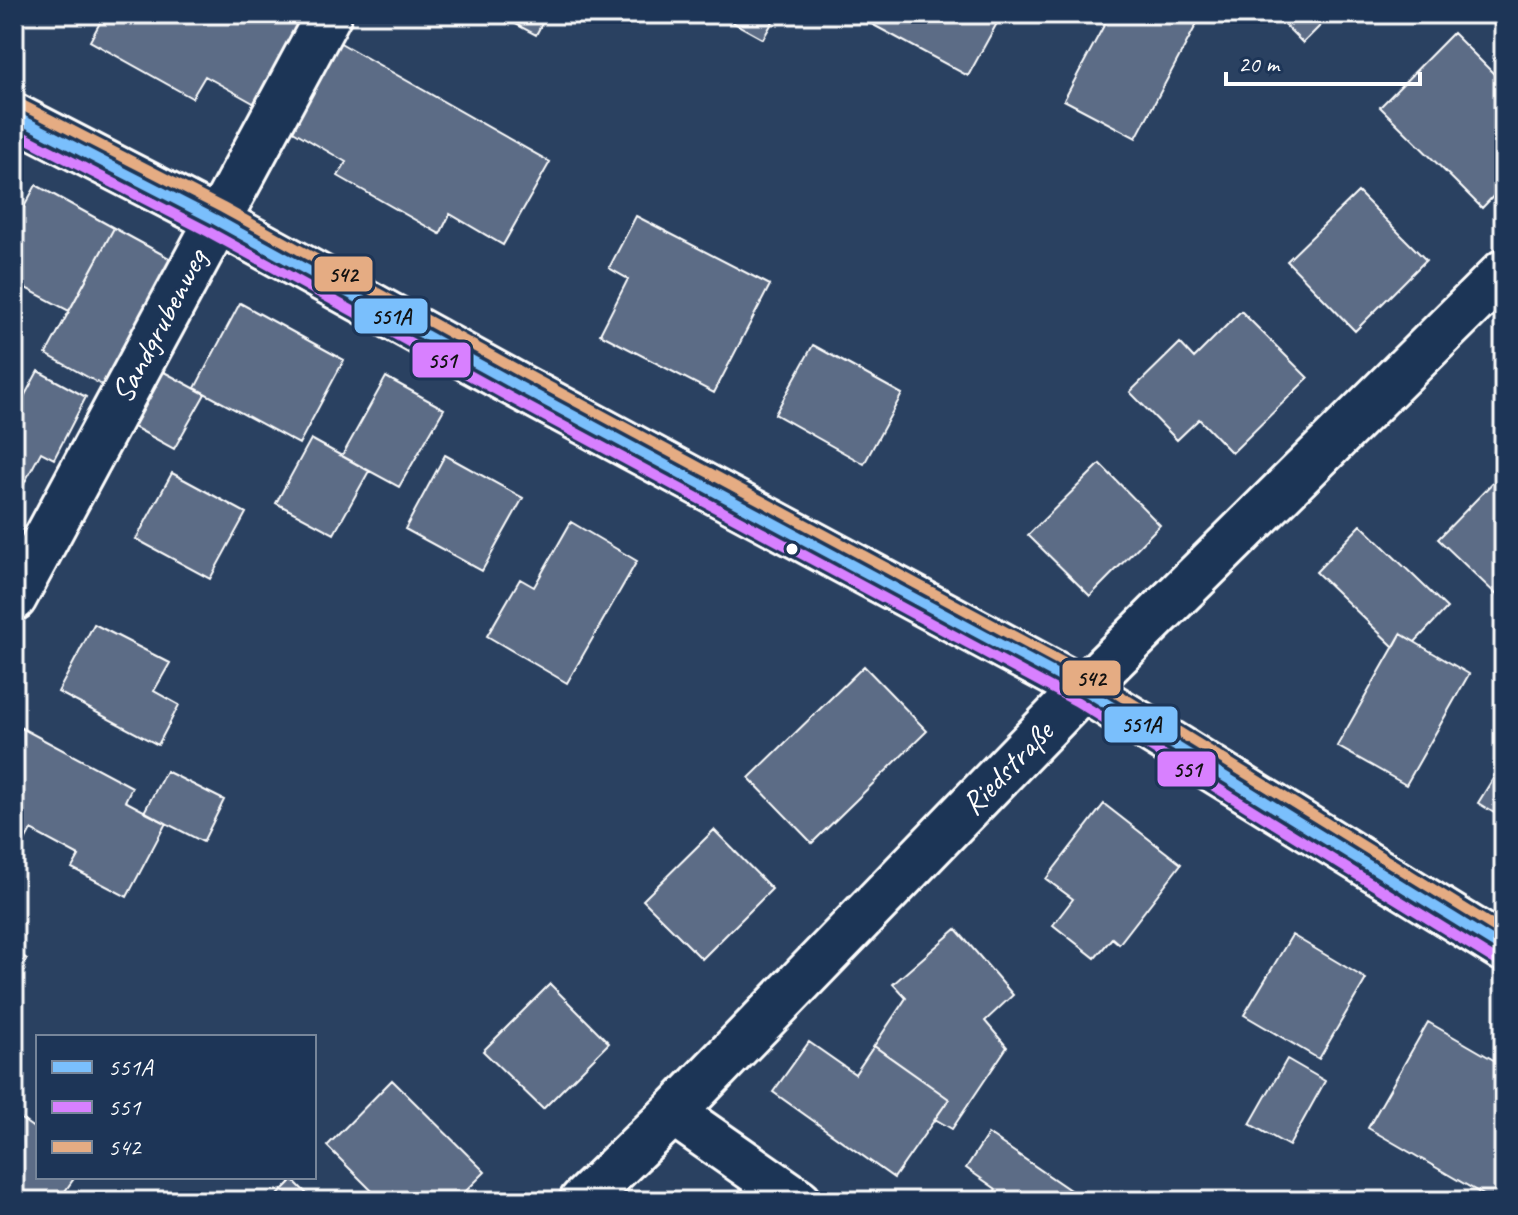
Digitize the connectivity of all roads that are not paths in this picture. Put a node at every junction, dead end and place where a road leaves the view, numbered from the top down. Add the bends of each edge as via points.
1 (329, 14) edge
2 (14, 116) edge
3 (216, 220) junction
4 (1504, 272) edge
5 (14, 598) edge
6 (1083, 689) junction
7 (1504, 949) edge
8 (673, 1113) junction
9 (582, 1201) edge
10 (799, 1201) edge

1 - 3 street, Sandgrubenweg
2 - 3 street
3 - 5 street, Sandgrubenweg
3 - 6 street
4 - 6 street, Riedstraße
6 - 7 street
6 - 8 street, Riedstraße
8 - 9 street, Riedstraße
8 - 10 street

